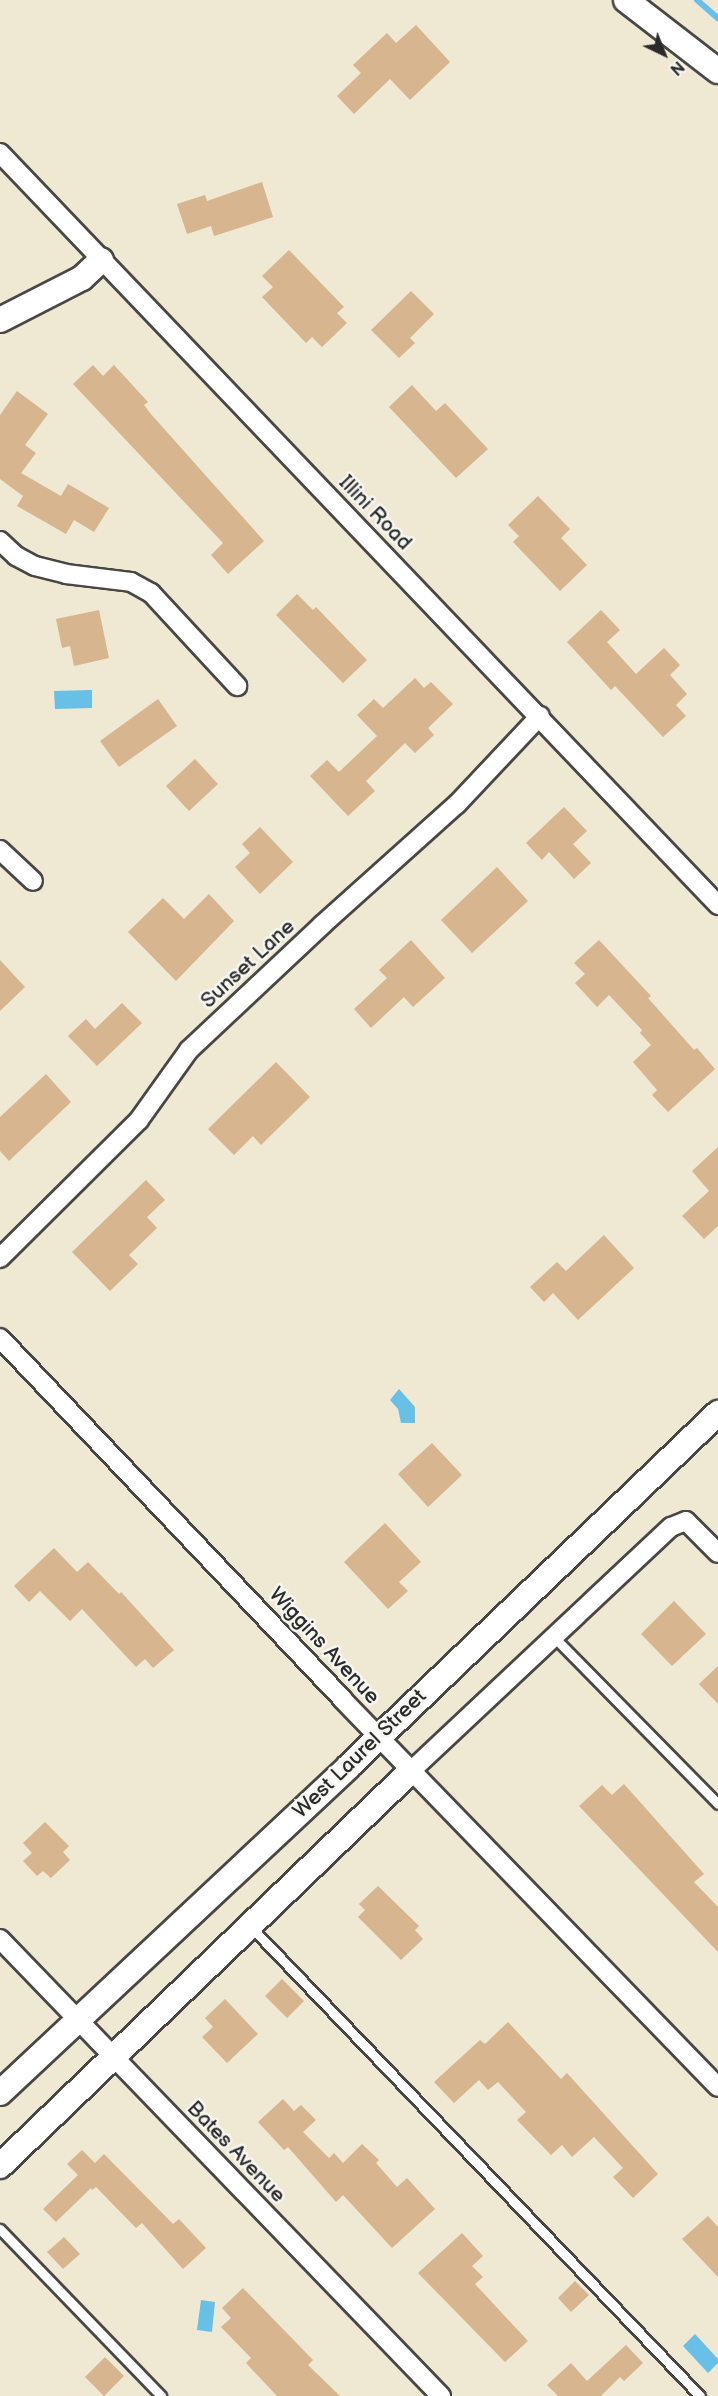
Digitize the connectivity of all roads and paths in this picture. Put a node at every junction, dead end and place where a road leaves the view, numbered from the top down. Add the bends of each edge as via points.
1 (626, 0) edge
2 (718, 71) edge
3 (0, 153) edge
4 (101, 260) junction
5 (0, 320) edge
6 (0, 541) edge
7 (237, 686) dead end
8 (540, 716) junction
9 (0, 850) edge
10 (33, 881) dead end
11 (716, 898) edge
12 (0, 1258) edge
13 (0, 1338) edge
14 (718, 1413) edge
15 (718, 1553) edge
16 (554, 1637) junction
17 (380, 1737) junction
18 (412, 1770) junction
19 (718, 1804) edge
20 (249, 1926) junction
21 (0, 1939) edge
22 (78, 2021) junction
23 (112, 2057) junction
24 (718, 2087) edge
25 (0, 2094) edge
26 (0, 2166) edge
27 (0, 2229) edge
28 (161, 2396) edge
29 (441, 2396) edge
30 (700, 2396) edge

1 - 2 street
3 - 4 street, Illini Road
4 - 5 street via 82,278
4 - 8 street, Illini Road
6 - 7 street via 35,566 131,582 151,593
8 - 11 street, Illini Road
8 - 12 street, Sunset Lane via 457,804 189,1050 139,1119
9 - 10 street
13 - 17 street, Wiggins Avenue
14 - 17 street, West Laurel Street
15 - 16 street via 686,1521 671,1527
16 - 18 street
16 - 19 lane
17 - 18 street, Wiggins Avenue
17 - 22 street, West Laurel Street
18 - 20 street
18 - 24 street, Wiggins Avenue
20 - 23 street
20 - 30 lane
21 - 22 street, Bates Avenue
22 - 23 street, Bates Avenue
22 - 25 street, West Laurel Street
23 - 26 street
23 - 29 street, Bates Avenue
27 - 28 lane

